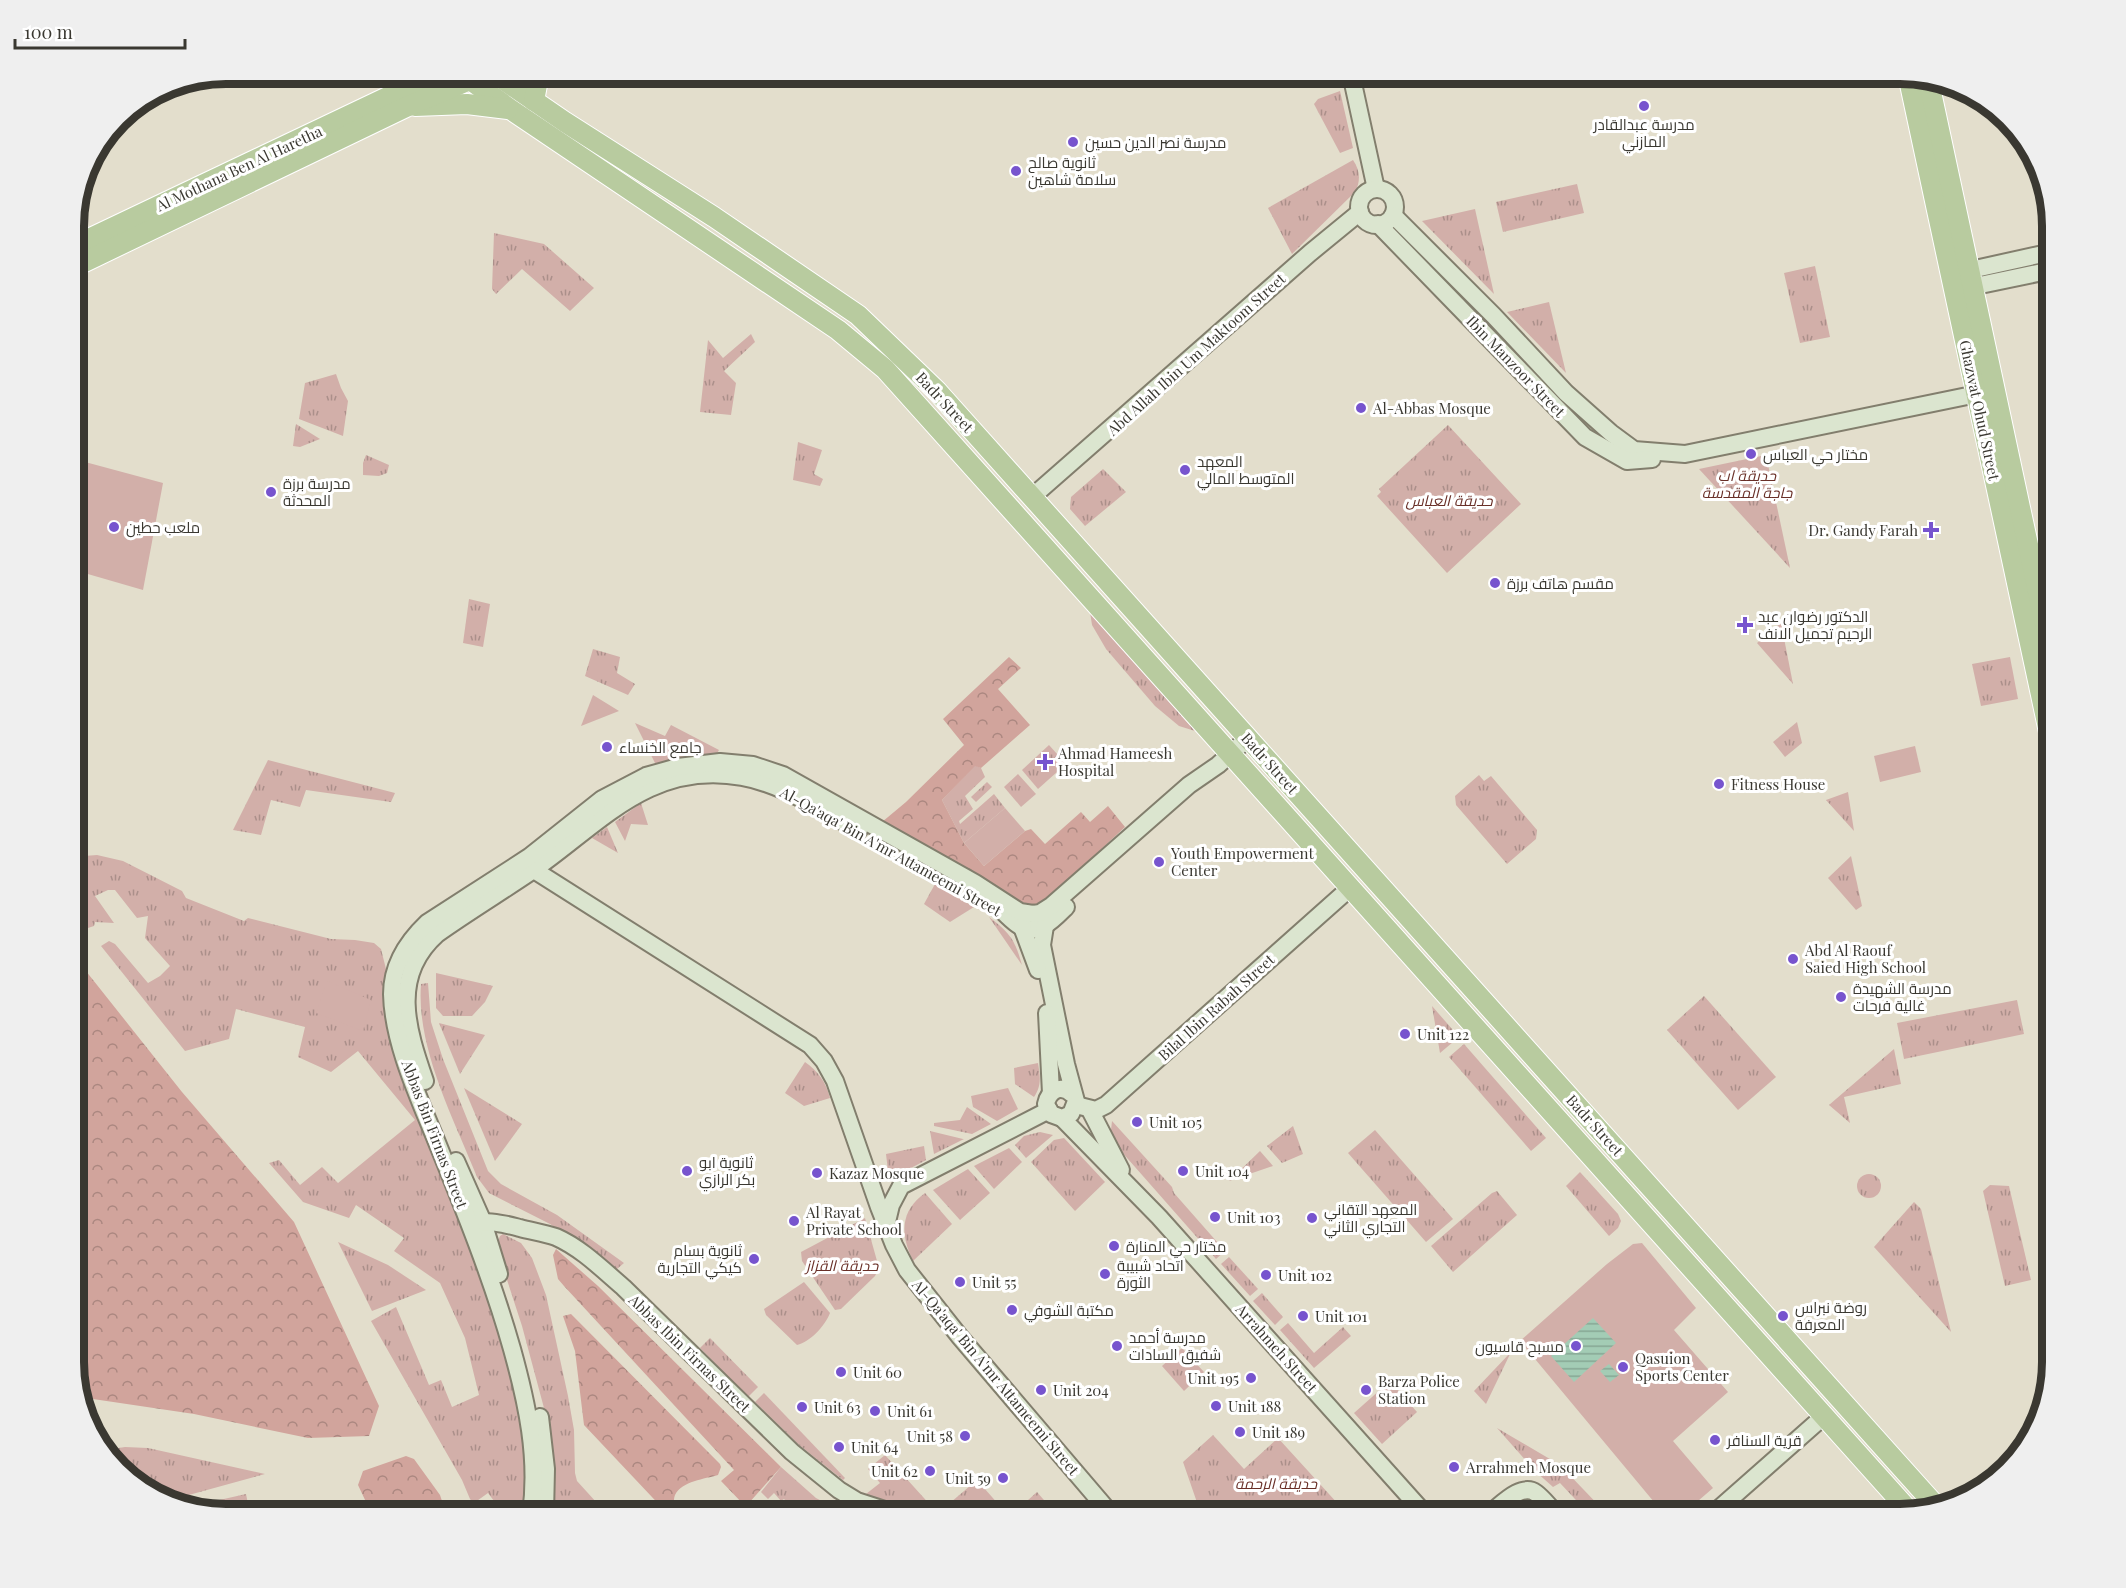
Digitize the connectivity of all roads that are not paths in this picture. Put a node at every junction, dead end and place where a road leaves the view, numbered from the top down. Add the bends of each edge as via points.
1 (432, 84) edge
2 (482, 84) edge
3 (509, 84) edge
4 (537, 84) edge
5 (1353, 84) edge
6 (1911, 85) edge
7 (1930, 87) edge
8 (405, 90) edge
9 (534, 101) junction
10 (510, 109) junction
11 (559, 129) junction
12 (1376, 189) junction
13 (1360, 212) junction
14 (1393, 215) junction
15 (1378, 224) junction
16 (84, 241) edge
17 (2042, 255) edge
18 (84, 262) edge
19 (2042, 271) edge
20 (1962, 280) junction
21 (1977, 394) junction
22 (1676, 453) junction
23 (1032, 497) junction
24 (2042, 615) edge
25 (2042, 699) edge
26 (1248, 738) junction
27 (1224, 759) junction
28 (531, 863) junction
29 (1350, 888) junction
30 (1033, 920) junction
31 (1051, 1093) junction
32 (1079, 1103) junction
33 (1055, 1114) junction
34 (868, 1173) junction
35 (1128, 1184) junction
36 (901, 1186) junction
37 (476, 1223) junction
38 (886, 1226) junction
39 (1840, 1401) junction
40 (1824, 1416) junction
41 (1931, 1500) edge
42 (531, 1504) edge
43 (545, 1504) edge
44 (866, 1504) edge
45 (1102, 1504) edge
46 (1415, 1504) edge
47 (1502, 1504) edge
48 (1546, 1504) edge
49 (1725, 1504) edge
50 (1903, 1504) edge

1 - 8 main road
2 - 10 main road, Badr Street
3 - 9 main road, Badr Street
4 - 9 main road
5 - 12 main road
6 - 20 main road, Ghazwat Ohud Street
7 - 20 main road, Ghazwat Ohud Street
8 - 10 main road
8 - 16 main road, Al Mothana Ben Al Haretha
8 - 18 main road
9 - 11 main road, Badr Street
10 - 11 main road, Badr Street
11 - 23 main road, Badr Street via 694,204 858,315 937,391
11 - 27 main road, Badr Street via 838,330 885,369
12 - 13 main road via 1363,196
12 - 14 main road via 1387,192 1394,200
13 - 15 main road via 1367,221
13 - 23 main road, Abd Allah Ibin Um Maktoom Street
14 - 15 main road
14 - 22 main road, Ibin Manzoor Street via 1566,393 1611,433 1634,450
15 - 22 main road, Ibin Manzoor Street via 1585,438 1627,461
17 - 20 main road
19 - 20 main road
20 - 21 main road, Ghazwat Ohud Street
20 - 24 main road, Ghazwat Ohud Street
21 - 22 main road, Ibin Manzoor Street
21 - 25 main road, Ghazwat Ohud Street
23 - 26 main road, Badr Street
26 - 27 main road
26 - 39 main road, Badr Street
27 - 29 main road, Badr Street
27 - 30 main road
28 - 30 main road, Al-Qa'aqa' Bin A'mr Attameemi Street via 602,799 631,782 678,767 732,762 783,775
28 - 34 main road, Al-Qa'aqa' Bin A'mr Attameemi Street via 810,1045 836,1081
28 - 37 main road, Abbas Bin Firnas Street via 424,946 407,986 407,1014 421,1069
29 - 32 main road, Bilal Ibin Rabah Street via 1106,1105 1096,1110
29 - 40 main road, Badr Street
30 - 31 main road via 1035,959 1048,1022
30 - 32 main road, Arrahmeh Street
31 - 32 main road via 1064,1089
31 - 33 main road via 1046,1104
32 - 33 main road via 1071,1114
32 - 35 main road, Arrahmeh Street
33 - 35 main road, Arrahmeh Street
33 - 36 main road
34 - 36 main road via 883,1183
34 - 38 main road, Al-Qa'aqa' Bin A'mr Attameemi Street
35 - 46 main road, Arrahmeh Street
36 - 38 main road
37 - 42 main road via 525,1400 533,1463
37 - 43 main road via 513,1316 535,1394 545,1452
37 - 44 main road, Abbas Ibin Firnas Street via 507,1224 555,1237 576,1250 623,1287 817,1474
38 - 45 main road, Al-Qa'aqa' Bin A'mr Attameemi Street via 914,1281
39 - 40 main road
39 - 41 main road, Badr Street
40 - 49 main road
40 - 50 main road, Badr Street
47 - 48 main road via 1524,1490 1534,1491

